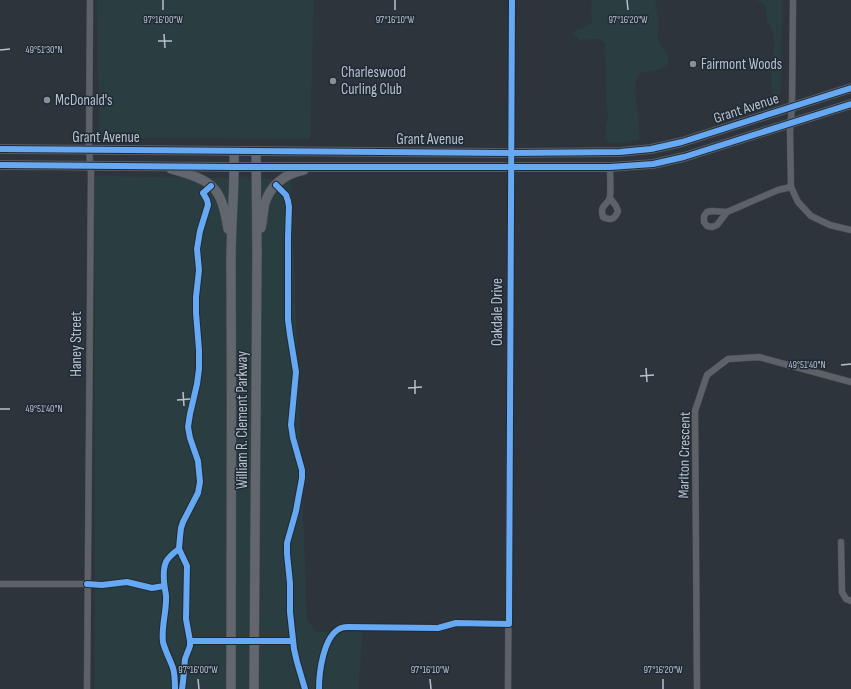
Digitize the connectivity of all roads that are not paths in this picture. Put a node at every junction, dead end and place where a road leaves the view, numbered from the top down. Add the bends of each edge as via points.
1 (90, 0) edge
2 (512, 0) edge
3 (793, 0) edge
4 (851, 88) edge
5 (851, 104) edge
6 (792, 107) junction
7 (791, 123) junction
8 (0, 149) edge
9 (89, 150) junction
10 (234, 151) junction
11 (256, 151) junction
12 (511, 153) junction
13 (0, 165) edge
14 (90, 166) junction
15 (160, 166) junction
16 (256, 166) junction
17 (234, 167) junction
18 (319, 167) junction
19 (610, 167) junction
20 (511, 168) junction
21 (791, 186) junction
22 (610, 198) dead end
23 (727, 212) dead end
24 (851, 230) edge
25 (231, 251) junction
26 (257, 252) junction
27 (851, 382) edge
28 (841, 542) dead end
29 (0, 584) edge
30 (87, 584) junction
31 (851, 601) edge
32 (87, 689) edge
33 (230, 689) edge
34 (254, 689) edge
35 (508, 689) edge
36 (697, 689) edge

1 - 9 street, Haney Street
2 - 12 street, Oakdale Drive
3 - 6 street
4 - 6 main road, Grant Avenue
5 - 7 main road, Grant Avenue
6 - 7 street
6 - 12 main road, Grant Avenue via 682,142 651,149 620,152
7 - 19 main road, Grant Avenue via 684,157 653,164
7 - 21 street
8 - 9 main road, Grant Avenue
9 - 10 main road, Grant Avenue
9 - 14 street, Haney Street
10 - 11 main road, Grant Avenue
10 - 17 main road, William R. Clement Parkway
11 - 12 main road, Grant Avenue
11 - 16 main road, William R. Clement Parkway
12 - 20 street, Oakdale Drive
13 - 14 main road, Grant Avenue
14 - 15 main road, Grant Avenue
14 - 30 street, Haney Street
15 - 17 main road, Grant Avenue
15 - 25 main road via 204,180 216,191 225,212
16 - 17 main road, Grant Avenue
16 - 18 main road, Grant Avenue
16 - 26 main road, William R. Clement Parkway
17 - 25 main road, William R. Clement Parkway
18 - 20 main road, Grant Avenue
18 - 26 main road via 287,176 273,189 266,203
19 - 20 main road, Grant Avenue
19 - 22 street
20 - 35 street, Oakdale Drive
21 - 23 street
21 - 24 street via 798,202 811,216 830,225
25 - 33 main road, William R. Clement Parkway
26 - 34 main road, William R. Clement Parkway
27 - 36 street, Marlton Crescent via 759,358 728,359 707,375 695,411
28 - 31 street via 842,592 846,599
29 - 30 street
30 - 32 street, Haney Street

